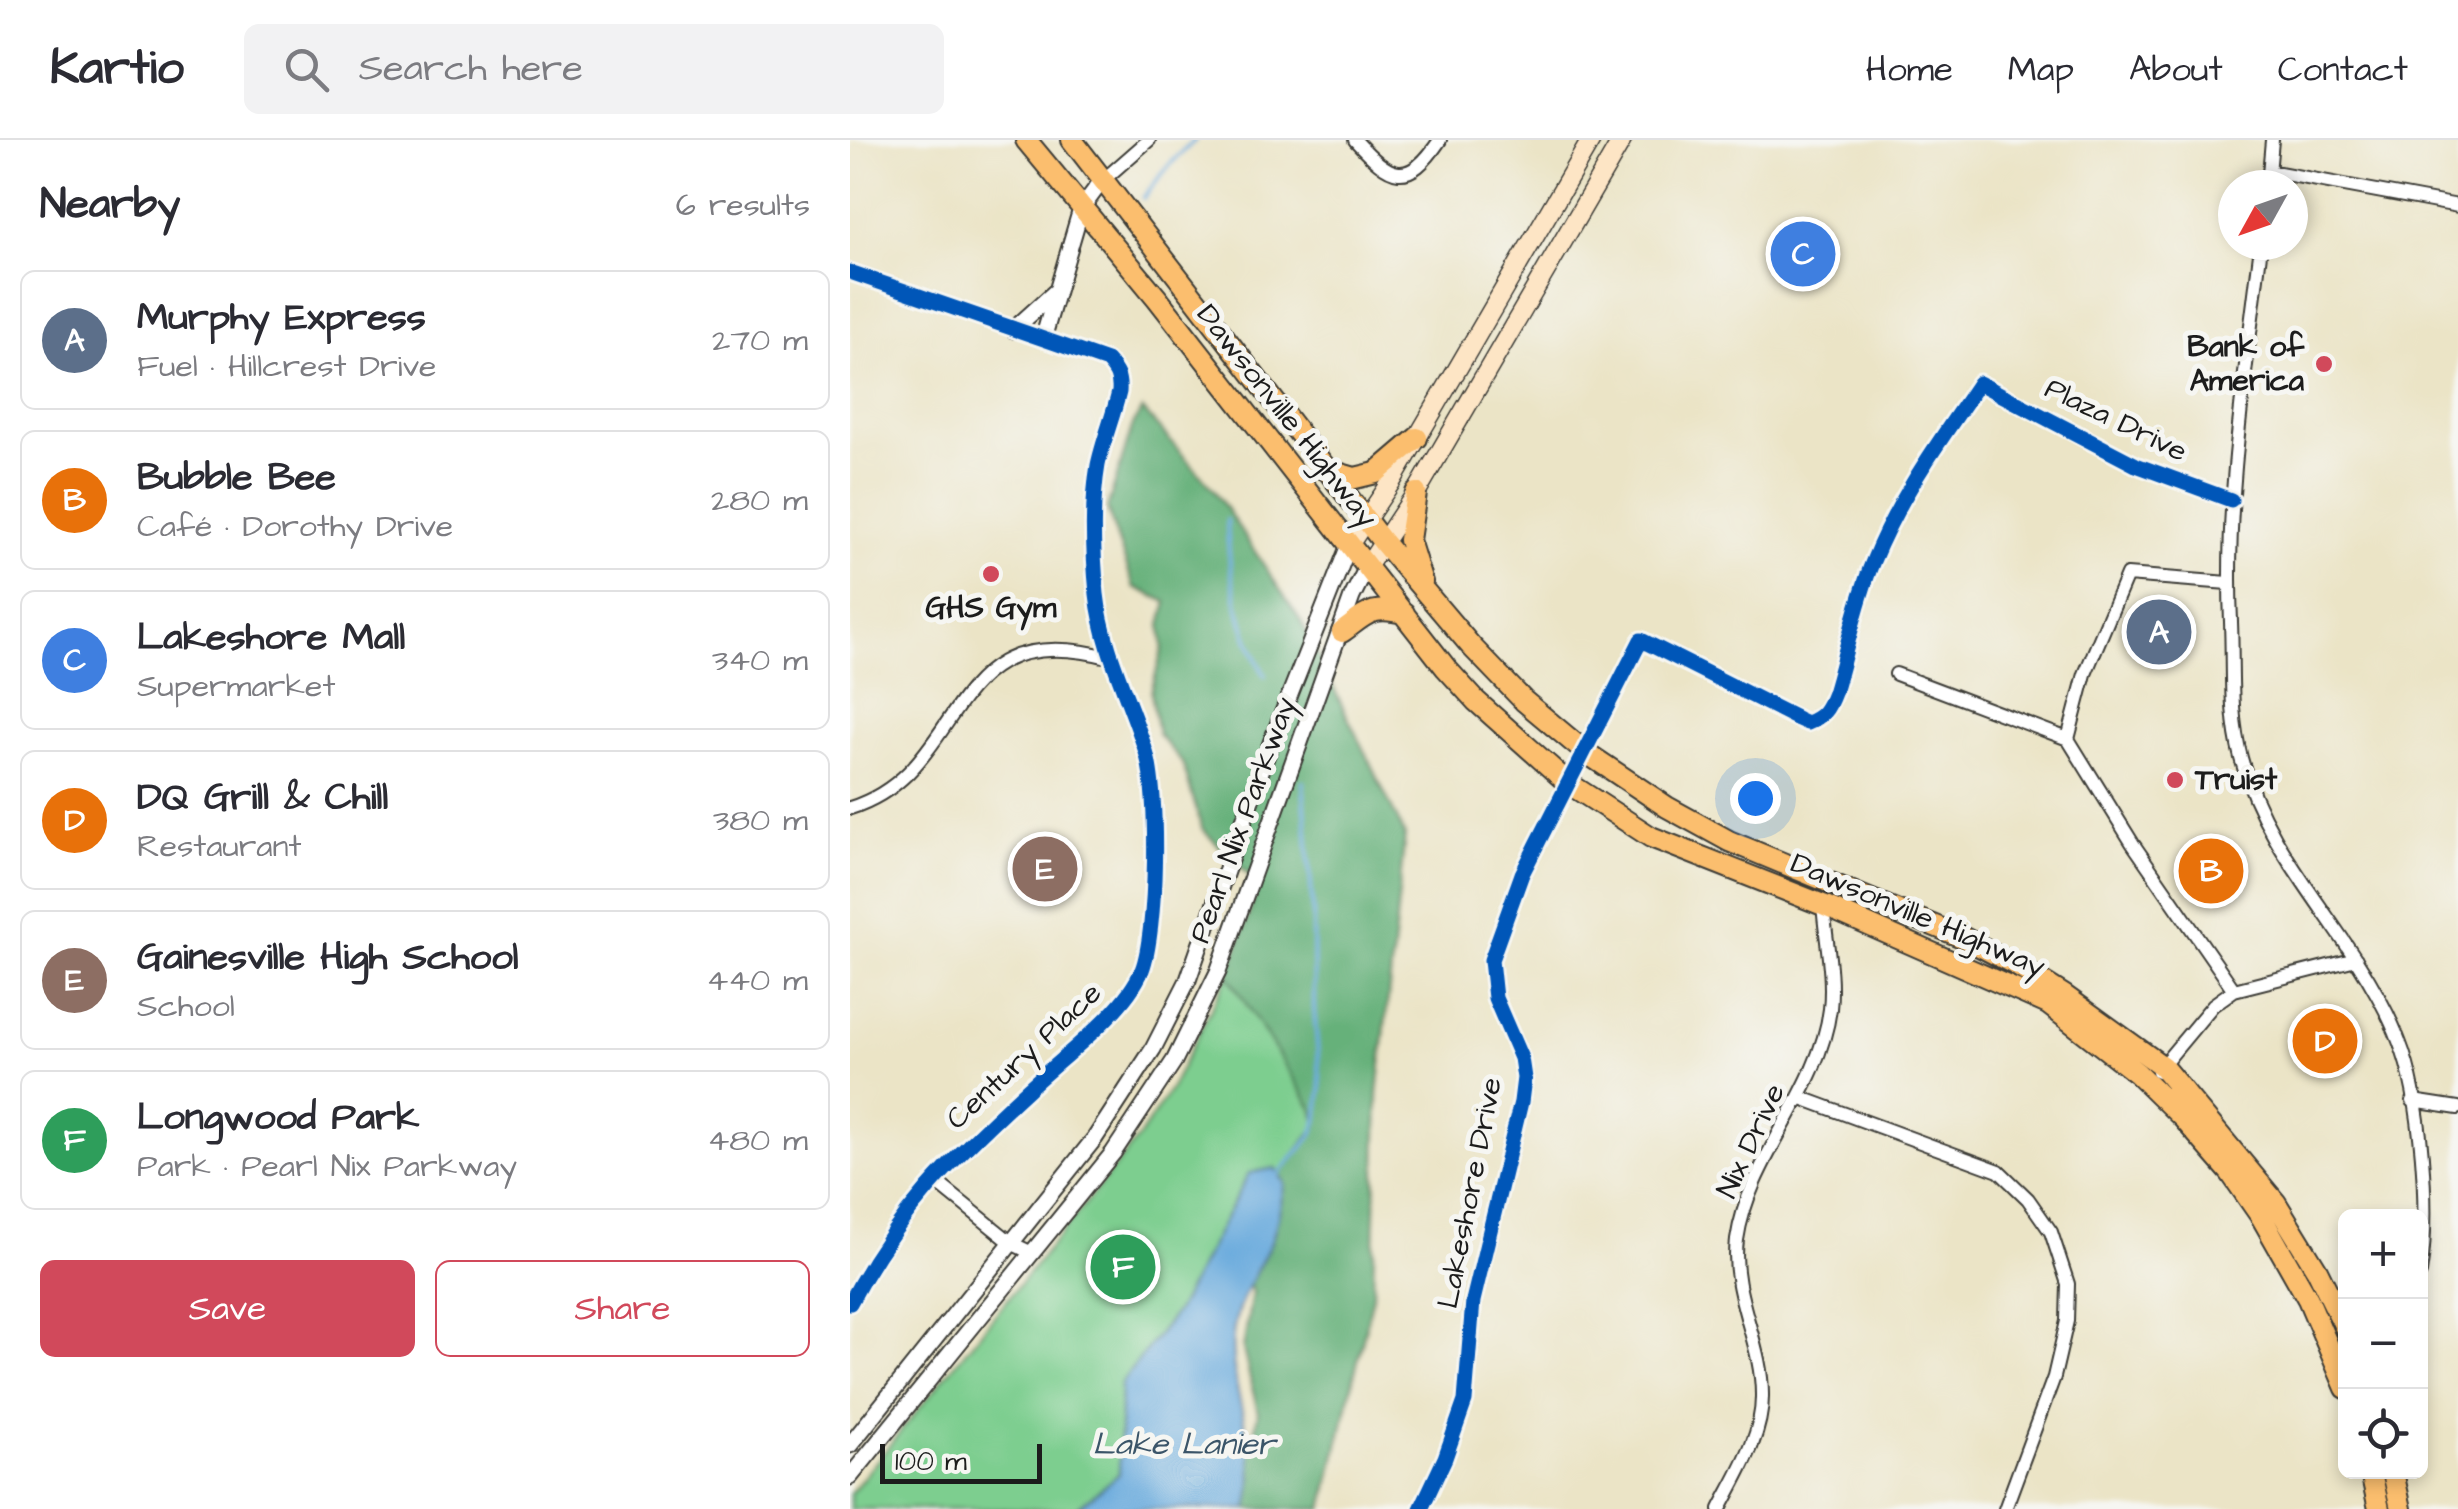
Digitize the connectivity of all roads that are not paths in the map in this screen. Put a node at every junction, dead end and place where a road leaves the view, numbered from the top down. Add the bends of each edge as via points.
1 (1026, 140) edge
2 (1072, 140) edge
3 (1149, 140) edge
4 (1354, 140) edge
5 (1440, 140) edge
6 (1591, 140) edge
7 (1622, 140) edge
8 (2272, 140) edge
9 (2270, 170) edge
10 (1101, 182) junction
11 (2308, 184) edge
12 (2458, 206) edge
13 (1082, 209) junction
14 (2258, 260) edge
15 (850, 272) edge
16 (1058, 290) junction
17 (1013, 330) junction
18 (1043, 340) junction
19 (1979, 383) joint
20 (1417, 438) junction
21 (1324, 468) junction
22 (1416, 493) junction
23 (2231, 500) junction
24 (1364, 520) junction
25 (1382, 542) junction
26 (1349, 545) junction
27 (1368, 567) junction
28 (2228, 582) junction
29 (1425, 593) junction
30 (1404, 614) junction
31 (1342, 632) junction
32 (1112, 658) junction
33 (1896, 674) dead end
34 (2068, 739) junction
35 (1585, 752) junction
36 (1568, 783) junction
37 (850, 808) edge
38 (1826, 882) junction
39 (1823, 905) junction
40 (2356, 960) junction
41 (2234, 990) junction
42 (2162, 1066) junction
43 (2150, 1084) junction
44 (1799, 1098) junction
45 (2413, 1100) junction
46 (2458, 1108) edge
47 (934, 1180) junction
48 (2421, 1209) edge
49 (1013, 1244) junction
50 (1032, 1252) junction
51 (850, 1303) edge
52 (2338, 1313) edge
53 (2338, 1369) edge
54 (850, 1445) edge
55 (850, 1477) edge
56 (2373, 1479) edge
57 (2394, 1479) edge
58 (1421, 1509) edge
59 (1720, 1509) edge
60 (2005, 1509) edge
61 (2379, 1509) edge
62 (2400, 1509) edge

1 - 13 main road, Dawsonville Highway
2 - 10 main road, Dawsonville Highway
3 - 10 street
4 - 5 street via 1401,174 1416,171
6 - 20 main road, Pearl Nix Parkway
7 - 22 main road, Pearl Nix Parkway
8 - 9 street
10 - 13 street
10 - 21 main road, Dawsonville Highway
11 - 12 street
13 - 16 street
13 - 26 main road, Dawsonville Highway
14 - 23 street
15 - 17 street, Century Place
16 - 17 street
16 - 18 street
17 - 18 street, Century Place
18 - 32 street, Century Place via 1108,362 1120,380 1098,464 1094,510 1097,593
19 - 23 street, Plaza Drive via 2136,465
19 - 35 street, Lakeshore Drive via 1923,464 1882,540 1827,710 1807,723 1642,640
20 - 21 main road via 1376,473 1356,478
20 - 24 main road, Pearl Nix Parkway
21 - 24 main road, Dawsonville Highway
22 - 25 main road, Pearl Nix Parkway
22 - 29 main road via 1409,540
23 - 28 street
24 - 25 main road, Dawsonville Highway
24 - 26 main road, Pearl Nix Parkway
25 - 27 main road, Pearl Nix Parkway
25 - 29 main road, Dawsonville Highway
26 - 27 main road, Dawsonville Highway
26 - 49 street, Pearl Nix Parkway via 1278,722 1188,980 1129,1091
27 - 30 main road, Dawsonville Highway
27 - 31 street, Pearl Nix Parkway
28 - 34 street via 2128,575 2085,674
28 - 40 street via 2230,702 2246,776 2283,854
29 - 35 main road, Dawsonville Highway via 1502,679
30 - 31 main road via 1366,612
30 - 36 main road, Dawsonville Highway via 1476,701
31 - 50 street, Pearl Nix Parkway via 1194,1023 1124,1138
32 - 37 street via 1048,648 1000,662 904,776
32 - 47 street, Century Place via 1154,788 1144,964 1116,1011
33 - 34 street
34 - 41 street
35 - 36 street, Lakeshore Drive
35 - 38 main road, Dawsonville Highway via 1729,841
36 - 39 main road, Dawsonville Highway via 1652,837
36 - 58 street, Lakeshore Drive via 1522,874 1491,960 1495,998 1521,1058 1521,1102 1474,1301 1465,1400
38 - 39 street, Nix Drive
38 - 42 main road, Dawsonville Highway via 2016,965
39 - 43 main road, Dawsonville Highway via 2048,1004
39 - 44 street, Nix Drive via 1830,1008
40 - 41 street
40 - 45 street via 2401,1044
41 - 42 street
42 - 43 street
42 - 52 main road, Dawsonville Highway via 2276,1203
43 - 53 main road, Dawsonville Highway via 2262,1218
44 - 59 street, Nix Drive via 1749,1196 1737,1242 1736,1268 1762,1397 1759,1424
44 - 60 street via 1999,1171 2051,1232 2068,1284 2067,1321
45 - 46 street
45 - 48 street
47 - 49 street
47 - 51 street, Century Place via 897,1223
49 - 50 street
49 - 54 street, Pearl Nix Parkway
50 - 55 street, Pearl Nix Parkway
56 - 61 main road
57 - 62 main road

